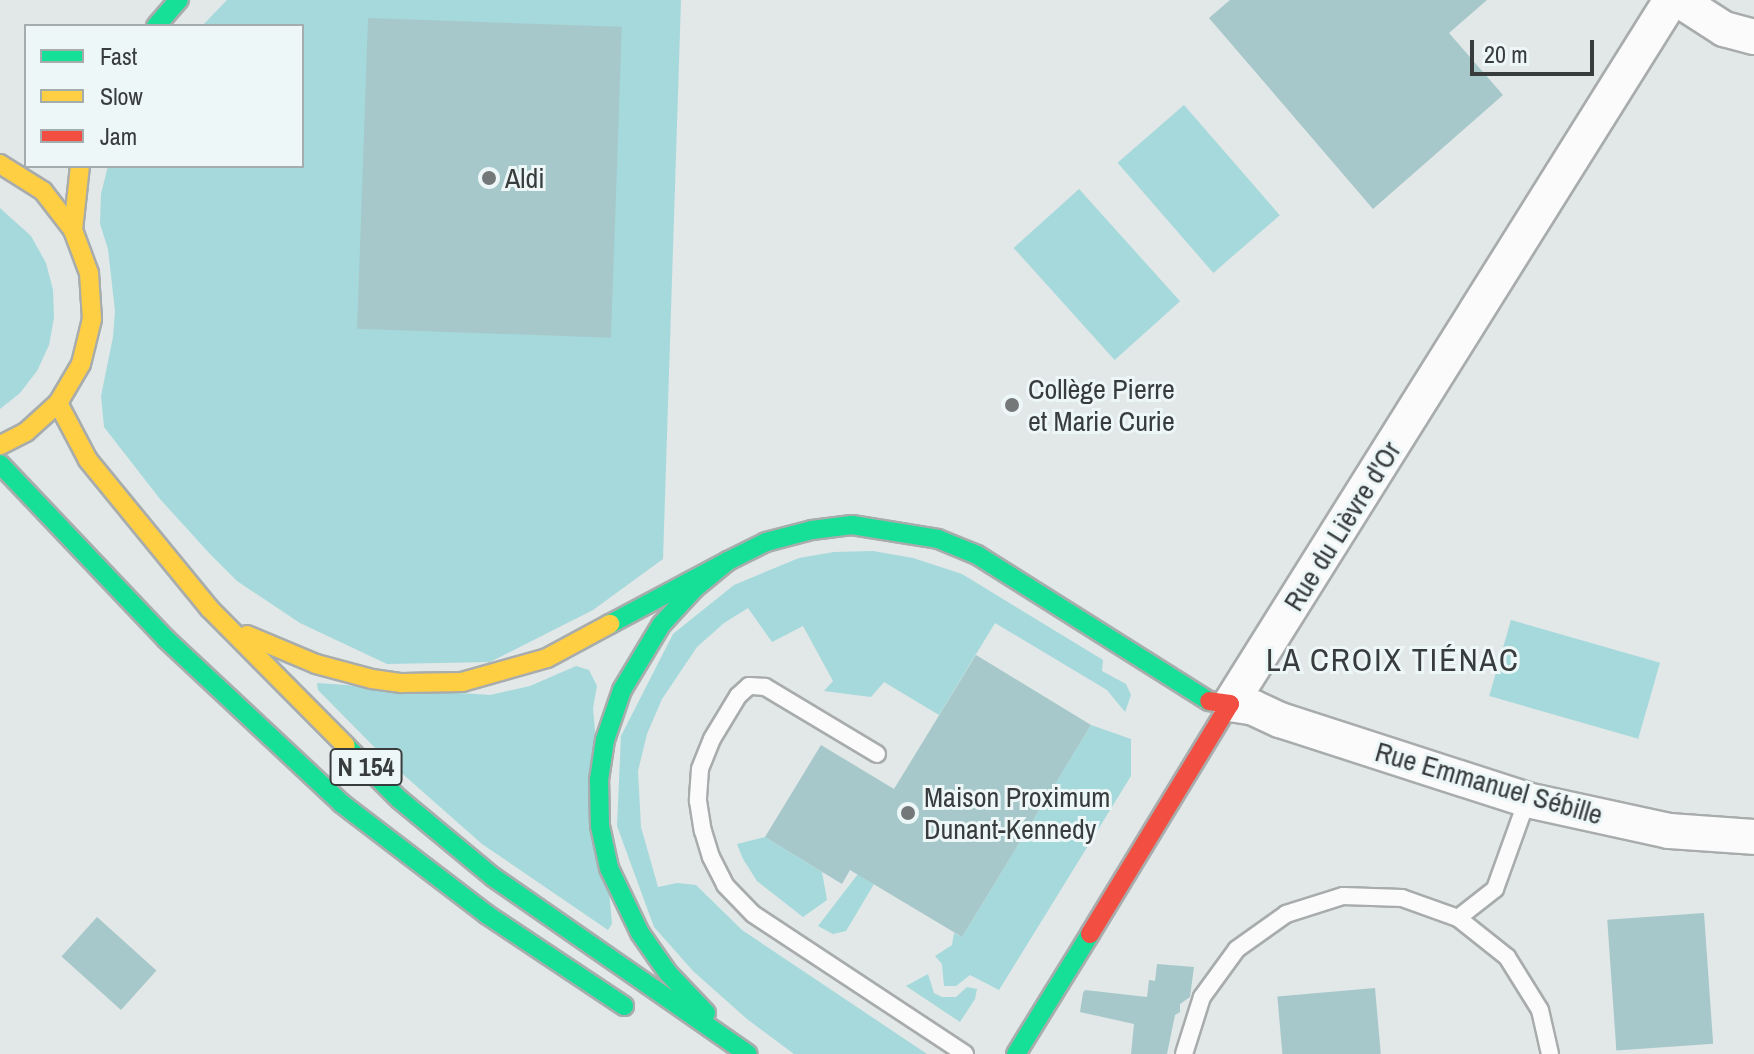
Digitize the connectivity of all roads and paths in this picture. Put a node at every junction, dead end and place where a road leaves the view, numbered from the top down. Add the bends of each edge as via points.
1 (179, 0) edge
2 (1671, 0) edge
3 (1679, 0) edge
4 (158, 24) edge
5 (1754, 37) edge
6 (24, 151) edge
7 (0, 164) edge
8 (80, 168) edge
9 (73, 230) junction
10 (58, 403) junction
11 (0, 445) edge
12 (0, 464) edge
13 (728, 561) junction
14 (209, 608) junction
15 (1230, 704) junction
16 (877, 754) dead end
17 (1527, 800) junction
18 (1754, 837) edge
19 (1458, 918) junction
20 (643, 1019) dead end
21 (749, 1054) edge
22 (965, 1054) edge
23 (1016, 1054) edge
24 (1184, 1054) edge
25 (1550, 1054) edge

1 - 4 main road
2 - 15 street, Rue du Lièvre d'Or
3 - 5 street via 1716,25
6 - 7 main road
7 - 9 main road via 43,191
8 - 9 main road
9 - 10 main road via 89,273 92,319 81,364
10 - 11 main road via 26,432
10 - 14 main road, N 154 via 88,460
12 - 20 main road, N 154 via 166,639 341,803 486,914
13 - 14 main road via 547,658 462,682 402,683 348,673 277,650
13 - 15 main road via 766,542 833,526 870,526 938,539 977,555 1208,701
13 - 21 main road via 678,605 634,665 605,740 598,803 609,868 640,933 684,993
14 - 21 main road, N 154 via 337,739 443,837 544,914
15 - 17 street, Rue Emmanuel Sébille
15 - 23 main road, Rue du Lièvre d'Or
16 - 22 lane via 765,687 749,686 712,739 700,769 703,831 725,885 753,914
17 - 18 street, Rue Emmanuel Sébille via 1669,831
17 - 19 lane via 1495,889
19 - 24 lane via 1402,898 1343,896 1286,914 1237,949 1202,997
19 - 25 lane via 1507,957 1540,1010

